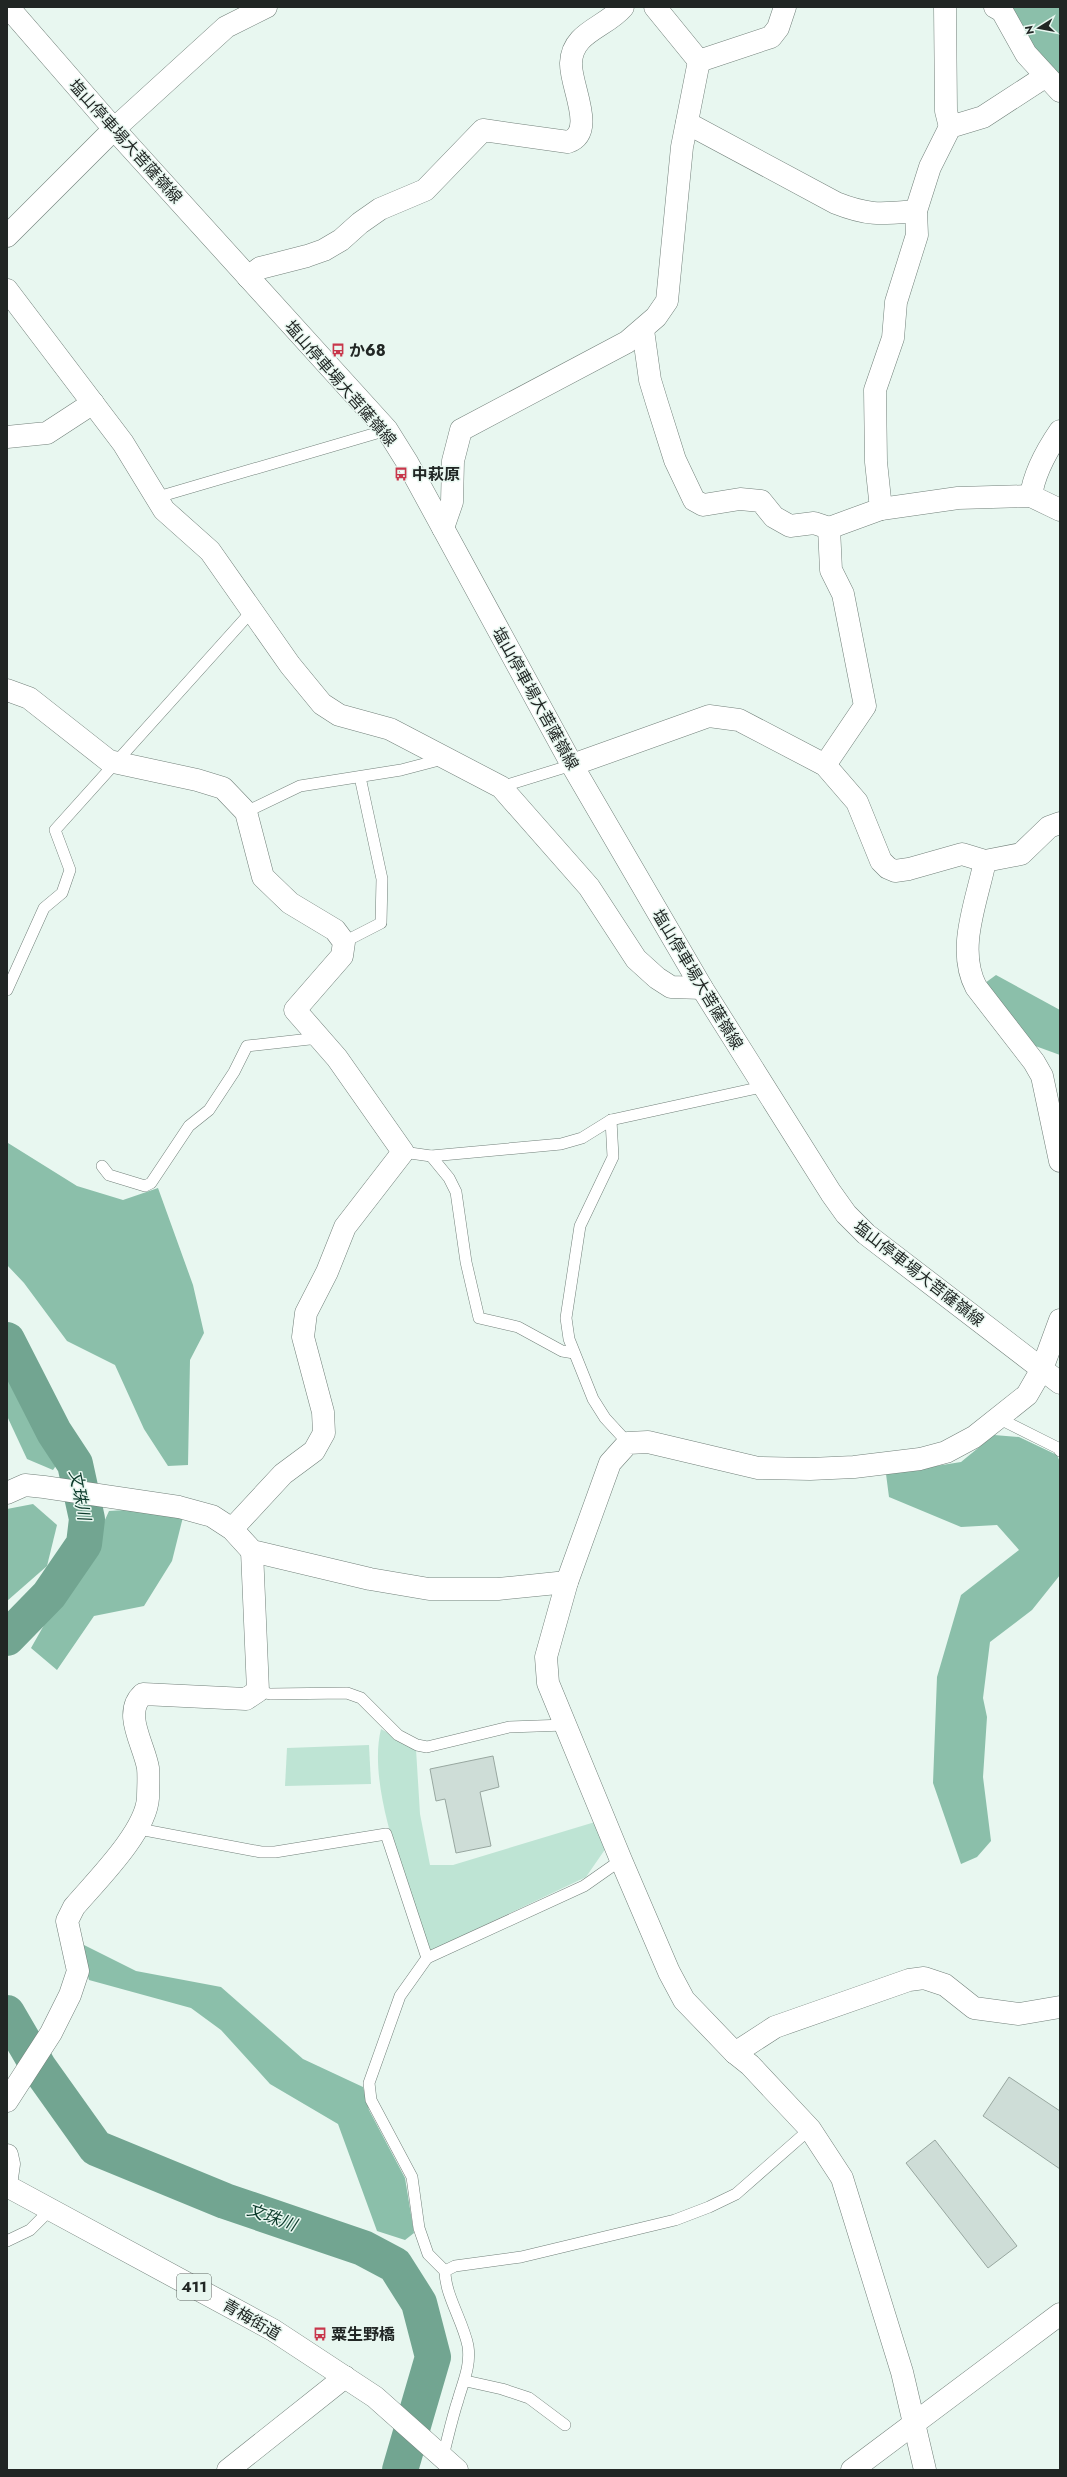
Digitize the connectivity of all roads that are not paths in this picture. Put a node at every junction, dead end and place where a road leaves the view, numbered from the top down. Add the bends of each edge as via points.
1 (8, 7) edge
2 (266, 7) edge
3 (623, 7) edge
4 (655, 7) edge
5 (785, 7) edge
6 (945, 7) edge
7 (995, 7) edge
8 (699, 61) junction
9 (1053, 84) edge
10 (687, 122) junction
11 (950, 127) junction
12 (114, 129) junction
13 (916, 211) junction
14 (7, 236) edge
15 (248, 277) junction
16 (7, 290) edge
17 (644, 330) junction
18 (93, 403) junction
19 (387, 430) junction
20 (1060, 431) edge
21 (7, 437) edge
22 (1031, 496) junction
23 (158, 497) junction
24 (881, 508) junction
25 (1060, 510) edge
26 (443, 528) junction
27 (829, 528) junction
28 (251, 612) junction
29 (7, 690) edge
30 (445, 758) junction
31 (116, 762) junction
32 (825, 764) junction
33 (572, 765) junction
34 (360, 777) junction
35 (501, 787) junction
36 (246, 812) junction
37 (1060, 823) edge
38 (985, 861) junction
39 (344, 942) junction
40 (702, 988) junction
41 (7, 990) edge
42 (319, 1038) junction
43 (762, 1087) junction
44 (611, 1120) junction
45 (403, 1152) junction
46 (431, 1156) junction
47 (1060, 1160) edge
48 (102, 1166) dead end
49 (1060, 1320) edge
50 (574, 1353) junction
51 (1042, 1369) junction
52 (1060, 1383) edge
53 (998, 1418) junction
54 (628, 1443) junction
55 (1060, 1451) edge
56 (7, 1492) edge
57 (232, 1529) junction
58 (252, 1551) junction
59 (567, 1582) junction
60 (258, 1691) junction
61 (565, 1725) junction
62 (139, 1829) junction
63 (621, 1860) junction
64 (427, 1958) junction
65 (1060, 2007) edge
66 (735, 2053) junction
67 (7, 2101) edge
68 (810, 2129) junction
69 (7, 2155) edge
70 (7, 2178) edge
71 (7, 2186) edge
72 (51, 2209) junction
73 (7, 2240) edge
74 (445, 2271) junction
75 (1060, 2314) edge
76 (345, 2377) junction
77 (466, 2381) junction
78 (915, 2424) junction
79 (565, 2425) dead end
80 (450, 2463) edge
81 (228, 2470) edge
82 (852, 2470) edge
83 (925, 2470) edge

1 - 12 main road, 塩山停車場大菩薩嶺線
2 - 12 main road via 226,27
3 - 15 main road via 615,16 574,45 572,74 582,121 581,132 576,139 568,142 483,130 425,190 380,209 324,250 260,268
4 - 8 main road
5 - 8 main road via 778,28 771,37
6 - 11 main road via 946,111
7 - 9 main road via 1002,11 1026,54
8 - 10 main road
9 - 11 main road via 984,117
10 - 13 main road via 836,203 860,212 878,214
10 - 17 main road via 672,224 667,301
11 - 13 main road via 930,166
12 - 14 main road
12 - 15 main road, 塩山停車場大菩薩嶺線
13 - 24 main road via 917,235 896,302 893,338 875,390 876,462
15 - 19 main road, 塩山停車場大菩薩嶺線
16 - 18 main road
17 - 26 main road via 627,342 461,430 454,461 452,502
17 - 27 main road via 650,380 676,460 694,500 703,504 740,499 761,501 774,517 790,526 814,523
18 - 21 main road via 47,433
18 - 23 main road
19 - 23 lane
19 - 26 main road, 塩山停車場大菩薩嶺線
20 - 22 main road via 1050,444
22 - 24 main road via 958,498
22 - 25 main road
23 - 28 main road via 164,510 210,551
24 - 27 main road
26 - 33 main road, 塩山停車場大菩薩嶺線
27 - 32 main road via 831,570 842,594 865,706
28 - 30 main road via 322,704 339,715 390,729
28 - 31 lane
29 - 31 main road via 29,698 109,761
30 - 34 lane via 402,770
30 - 35 main road
31 - 36 main road via 223,788
31 - 41 lane via 55,830 70,870 62,893 44,908
32 - 33 main road via 739,720 709,716
32 - 38 main road via 857,802 881,861 888,868 895,871 909,869 962,854
33 - 35 lane
33 - 40 main road, 塩山停車場大菩薩嶺線
34 - 36 lane via 300,786
34 - 39 lane via 382,879 381,923
35 - 40 main road via 590,887 636,959 656,978 671,987
36 - 39 main road via 263,877 290,903 335,930
37 - 38 main road via 1049,827 1021,854
38 - 47 main road via 967,945 970,975 976,987 1042,1076
39 - 42 main road via 342,956 295,1010
40 - 43 main road, 塩山停車場大菩薩嶺線
42 - 45 main road via 337,1058
42 - 48 lane via 247,1046 234,1072 209,1110 189,1126 151,1183 145,1186 109,1175
43 - 44 lane
43 - 51 main road, 塩山停車場大菩薩嶺線 via 846,1214 866,1234
44 - 46 lane via 582,1138 561,1144
44 - 50 lane via 613,1157 580,1226 566,1318
45 - 46 lane
45 - 57 main road via 344,1227 327,1272 306,1313 303,1337 323,1412 324,1433 314,1451 283,1474
46 - 50 lane via 449,1178 456,1192 466,1262 479,1318 518,1326 562,1351
49 - 51 main road
50 - 54 lane via 593,1399 605,1418
51 - 52 main road, 塩山停車場大菩薩嶺線
51 - 53 main road via 1027,1395
53 - 54 main road via 974,1437 946,1452 920,1459 854,1467 758,1468 648,1442
53 - 55 lane
54 - 59 main road via 610,1463
56 - 57 main road via 25,1485 179,1507 212,1516
57 - 58 main road
58 - 59 main road via 370,1579 429,1589 498,1589
58 - 60 main road
59 - 61 main road via 546,1657 548,1683
60 - 61 lane via 270,1694 347,1693 361,1698 398,1735 417,1746 427,1747 509,1727
60 - 62 main road via 246,1700 143,1694 135,1701 133,1714 148,1768 148,1800
61 - 63 main road
62 - 64 lane via 260,1852 275,1852 386,1834
62 - 67 main road via 74,1907 67,1921 78,1971 70,1995 51,2033
63 - 64 lane via 584,1886
63 - 66 main road via 669,1972 684,2000
64 - 74 lane via 400,1996 369,2083 371,2100 412,2177 420,2228 428,2254
65 - 66 main road via 1019,2014 974,2008 945,1985 924,1978 909,1980 775,2027
66 - 68 main road via 750,2065
68 - 74 lane via 736,2194 709,2207 667,2222 521,2257 455,2266
68 - 78 main road via 842,2178 902,2372
69 - 70 main road
71 - 72 main road, 青梅街道 / 411
72 - 73 lane via 30,2230
72 - 76 main road, 青梅街道 / 411 via 273,2330
74 - 77 lane via 445,2286 455,2306 468,2347
75 - 78 main road
76 - 80 main road, 青梅街道 / 411 via 375,2397
76 - 81 main road
77 - 79 lane via 529,2398
77 - 80 lane via 458,2399
78 - 82 main road
78 - 83 main road

